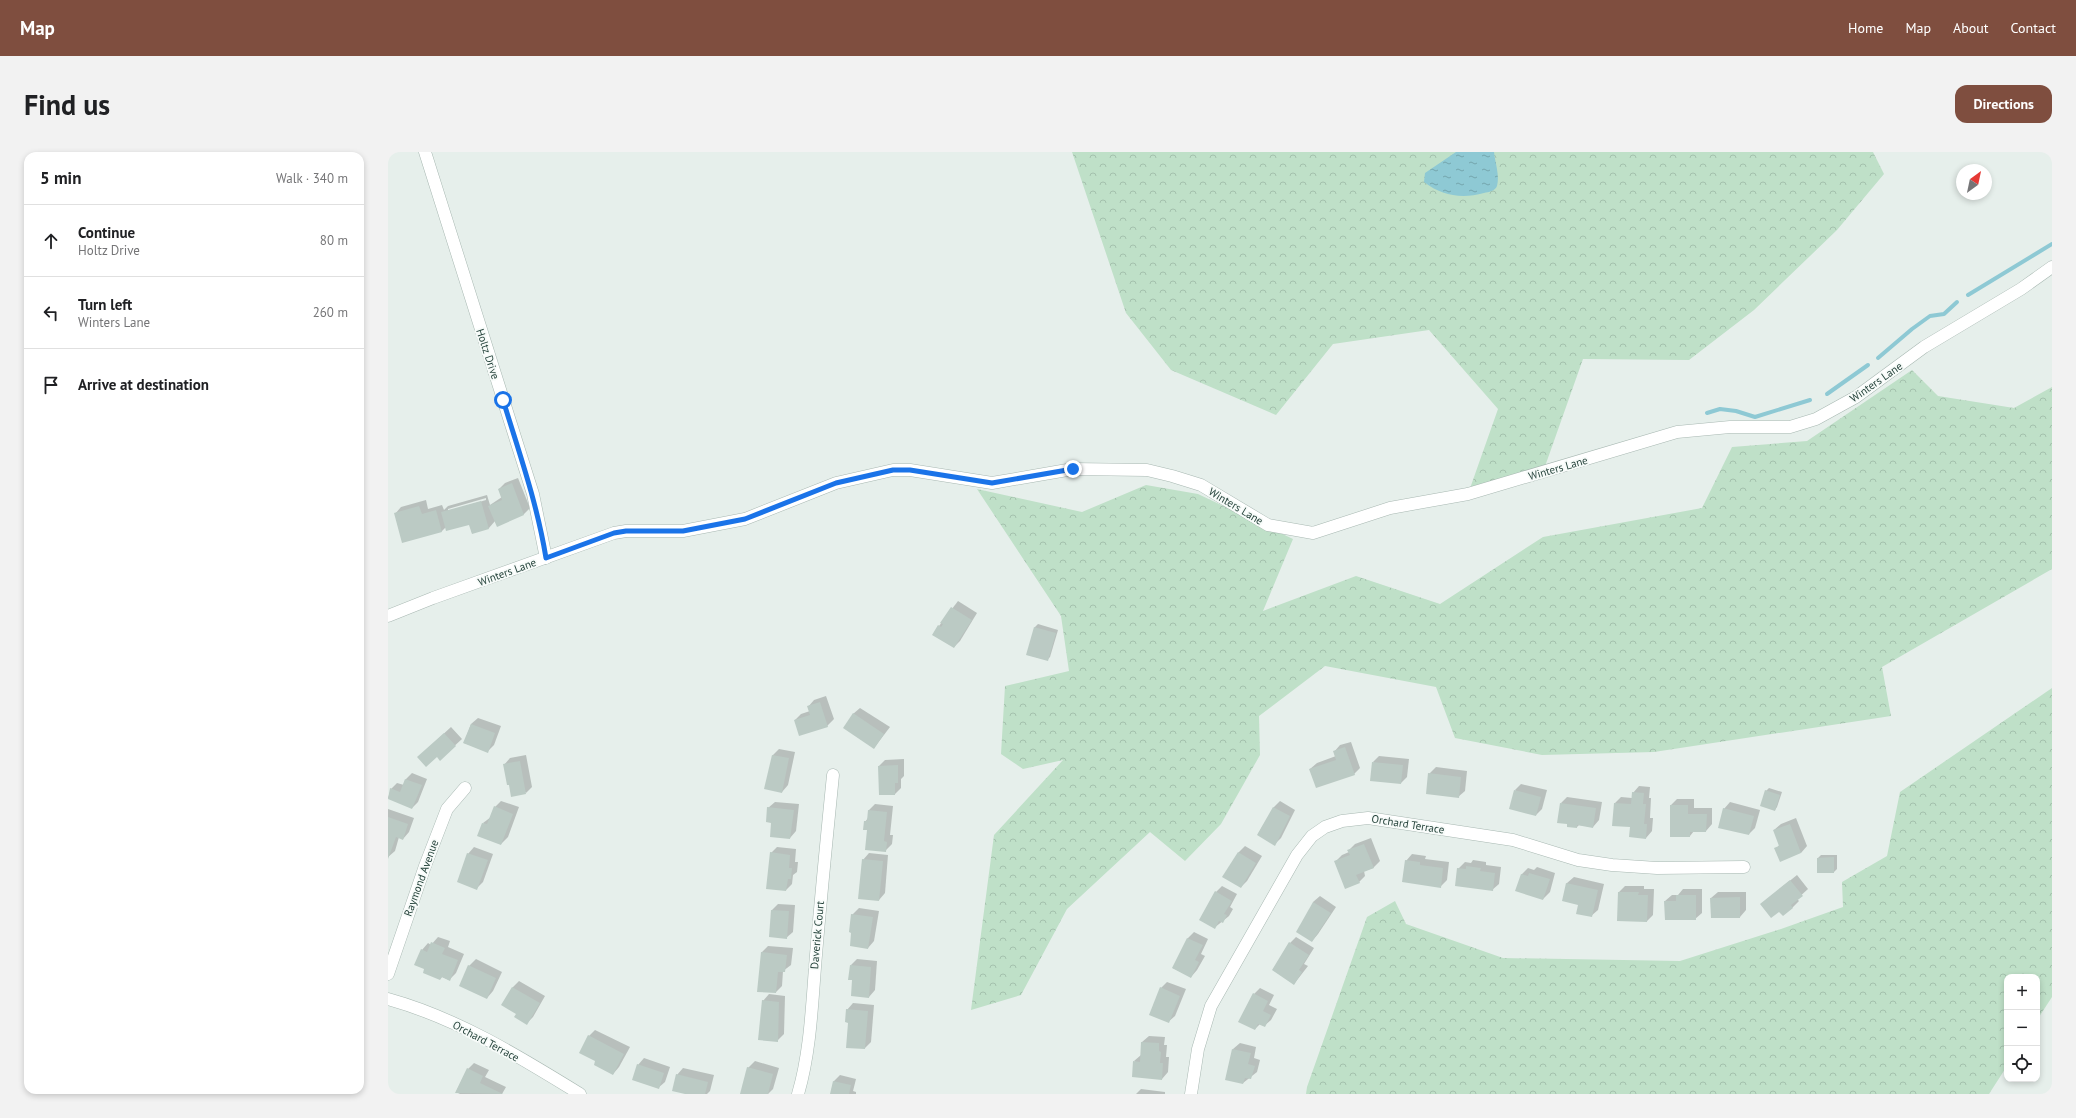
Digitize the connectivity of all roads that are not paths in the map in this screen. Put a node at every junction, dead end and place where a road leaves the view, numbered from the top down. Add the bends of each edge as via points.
1 (425, 152) edge
2 (2052, 267) edge
3 (546, 558) junction
4 (388, 616) edge
5 (834, 775) dead end
6 (465, 788) dead end
7 (1744, 867) dead end
8 (388, 974) edge
9 (388, 999) edge
10 (580, 1094) edge
11 (798, 1094) edge
12 (1191, 1094) edge

1 - 3 street, Holtz Drive via 533,494 542,528
2 - 3 street, Winters Lane via 2021,289 1924,347 1856,397 1816,419 1790,427 1730,427 1677,432 1468,494 1390,508 1313,533 1268,525 1201,485 1147,470 1073,469 992,483 910,470 893,470 836,483 745,519 683,531 614,533
3 - 4 street, Winters Lane
5 - 11 street, Daverick Court via 823,866 811,1016
6 - 8 street, Raymond Avenue via 448,809 425,866
7 - 12 street, Orchard Terrace via 1657,868 1612,865 1578,860 1513,840 1368,818 1342,821 1325,827 1312,836 1297,855 1211,1006 1198,1049
9 - 10 street, Orchard Terrace via 447,1020

